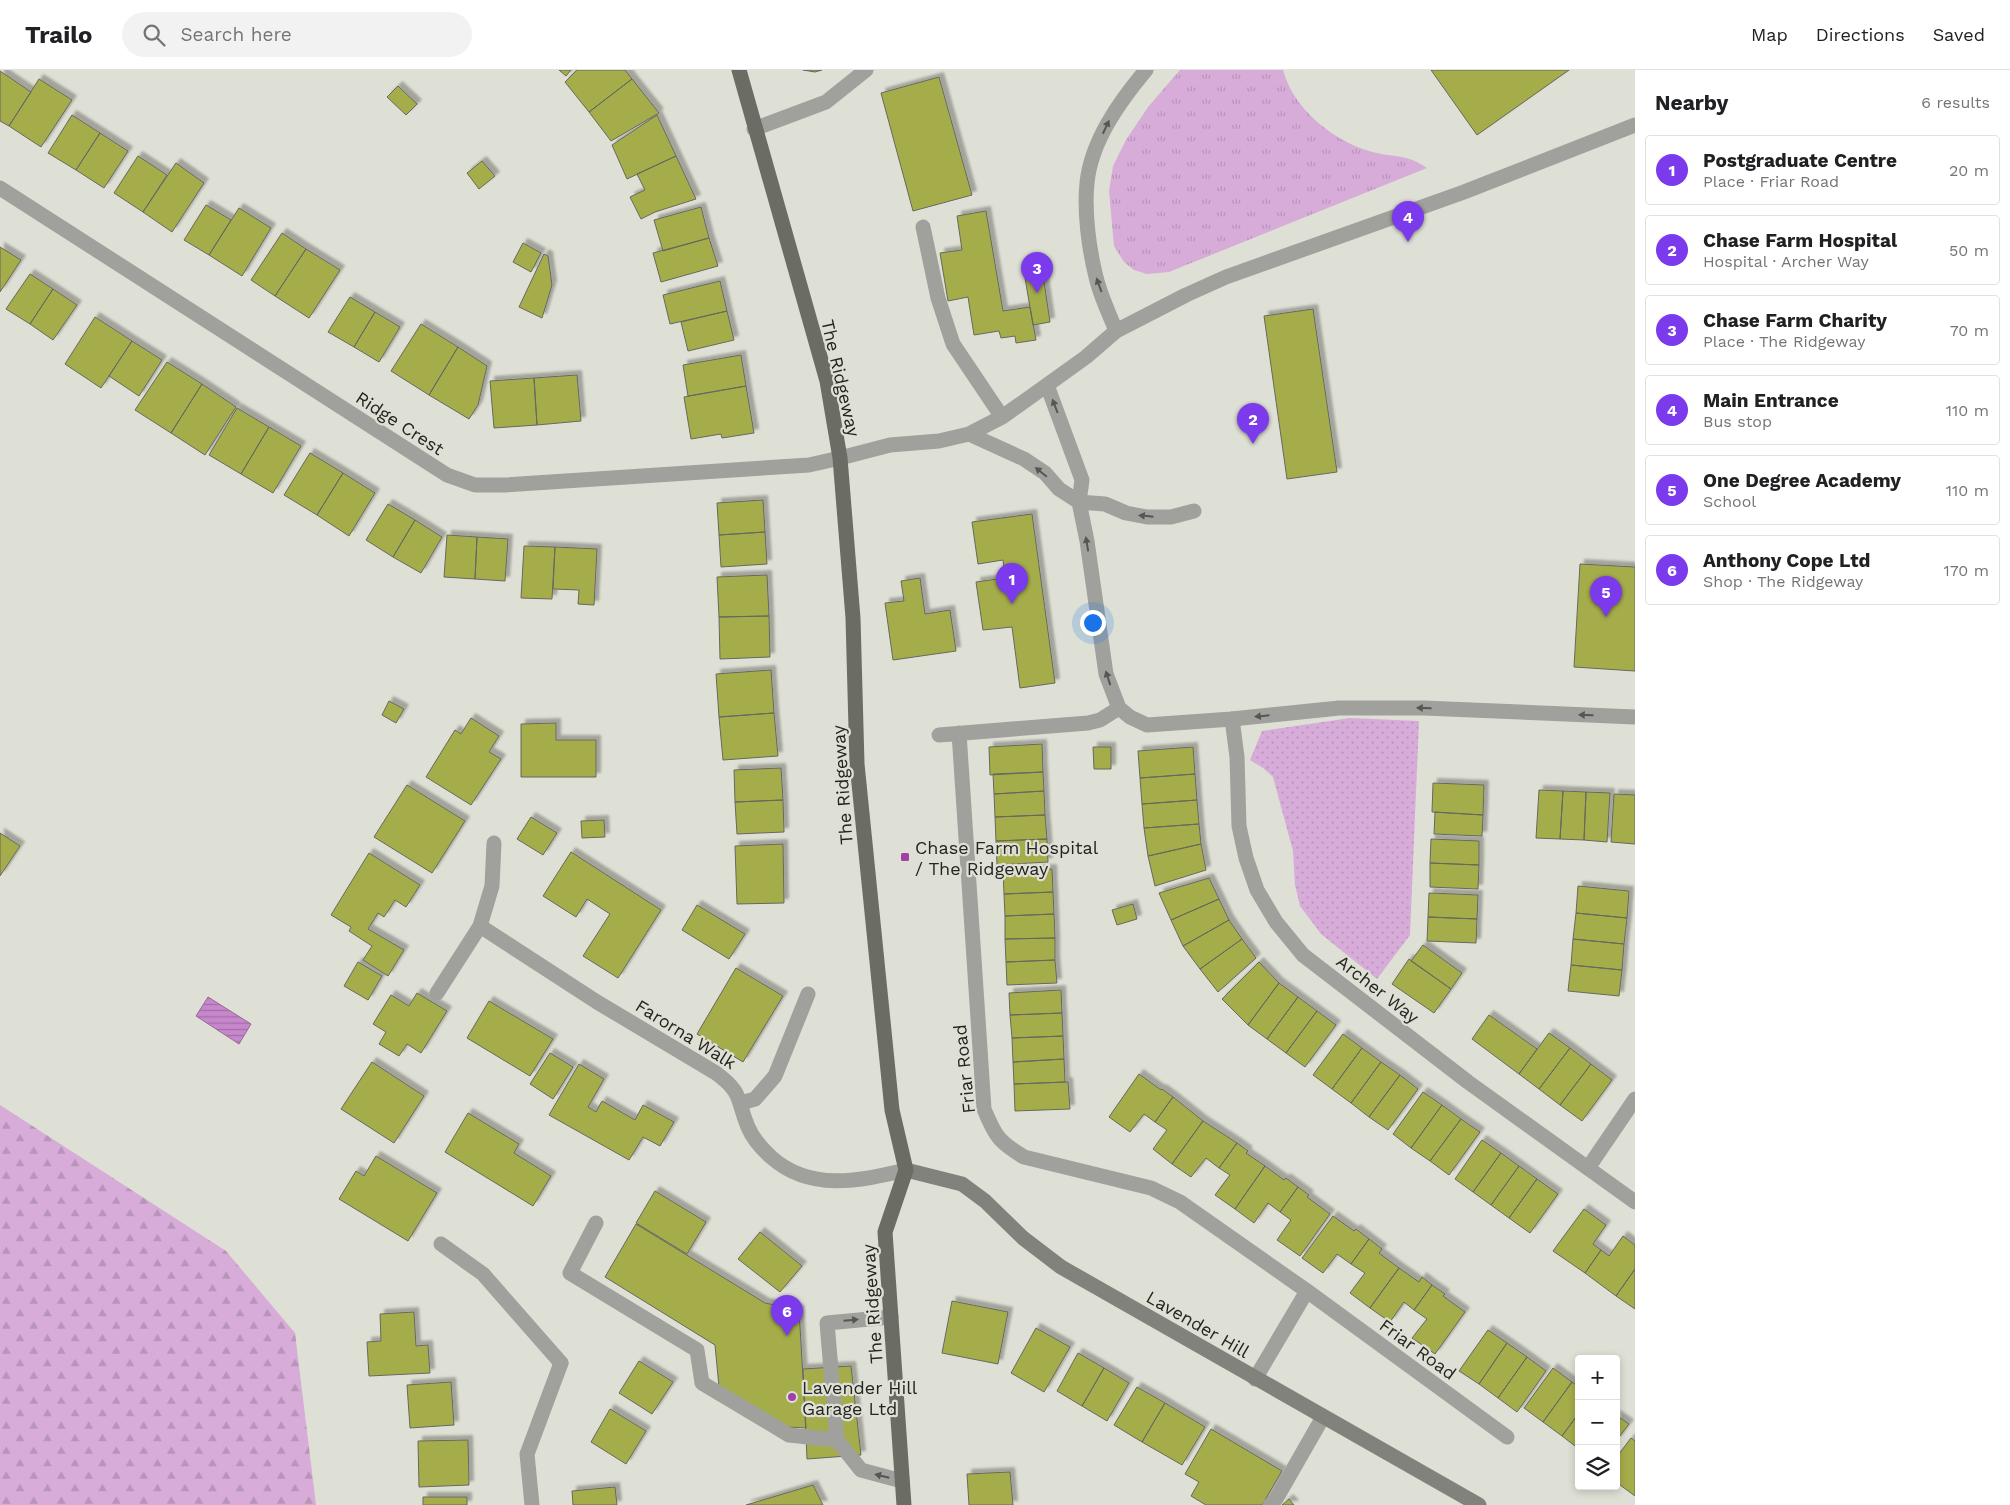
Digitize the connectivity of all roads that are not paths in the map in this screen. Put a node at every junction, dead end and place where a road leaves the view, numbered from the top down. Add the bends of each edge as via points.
1 (739, 70) edge
2 (866, 70) edge
3 (1146, 70) edge
4 (1634, 125) edge
5 (754, 129) junction
6 (0, 188) edge
7 (923, 227) dead end
8 (1116, 330) junction
9 (1047, 386) junction
10 (1002, 417) junction
11 (969, 434) junction
12 (840, 458) junction
13 (1079, 502) junction
14 (1194, 511) dead end
15 (1119, 708) junction
16 (1635, 717) edge
17 (1232, 719) junction
18 (959, 733) junction
19 (939, 735) dead end
20 (494, 843) dead end
21 (480, 926) junction
22 (437, 993) dead end
23 (808, 994) dead end
24 (1635, 1099) edge
25 (741, 1103) junction
26 (1588, 1168) junction
27 (906, 1170) junction
28 (1635, 1202) edge
29 (596, 1223) dead end
30 (441, 1244) dead end
31 (1307, 1292) junction
32 (891, 1317) junction
33 (1256, 1379) junction
34 (1323, 1417) junction
35 (1507, 1437) dead end
36 (837, 1440) junction
37 (902, 1481) junction
38 (532, 1505) edge
39 (904, 1505) edge
40 (1270, 1505) edge
41 (1479, 1505) edge

1 - 5 main road, The Ridgeway
2 - 5 street via 826,102
8 -> 3 street via 1096,279 1086,209 1087,182 1093,156 1109,121
4 - 8 street, Ridge Crest via 1464,192 1226,277
5 - 12 main road, The Ridgeway via 827,380
6 - 12 street, Ridge Crest via 447,475 475,485 809,465
7 - 10 street via 938,298 953,344
8 - 9 street, Ridge Crest
9 - 10 street, Ridge Crest
13 -> 9 street via 1082,480
10 - 11 street, Ridge Crest
11 - 12 street, Ridge Crest via 939,441 890,445
13 -> 11 street via 1024,459
12 - 27 main road, The Ridgeway via 853,618 857,764 892,1110
14 -> 13 street via 1147,517 1105,504
15 -> 13 street via 1106,674
15 - 17 street via 1147,725
15 - 18 street via 1100,720 1088,723
16 -> 17 street via 1424,708 1339,708
17 - 26 street, Archer Way via 1237,757 1239,826 1257,890 1276,922 1303,955 1468,1082
18 - 19 street
18 - 31 street, Friar Road via 984,1109 994,1134 1006,1147 1024,1157 1151,1188 1180,1202
20 - 21 street via 492,886
21 - 22 street
21 - 25 street, Farorna Walk via 597,1002 716,1072 730,1083
23 - 25 street via 775,1076 754,1099
24 - 26 street
25 - 27 street, Farorna Walk via 748,1127 760,1148 791,1173 821,1180 862,1180
26 - 28 street, Archer Way
27 - 32 main road, The Ridgeway via 885,1232
27 - 33 street, Lavender Hill via 962,1184 985,1200 1023,1238 1061,1267
29 - 36 street via 570,1273 697,1350 702,1384 788,1435
30 - 38 street via 483,1274 561,1363 527,1454
31 - 33 street
31 - 35 street, Friar Road
36 -> 32 street via 827,1322
32 - 37 main road, The Ridgeway
33 - 34 street, Lavender Hill
34 - 40 street
34 - 41 street, Lavender Hill
37 -> 36 street via 861,1470
37 - 39 main road, The Ridgeway

